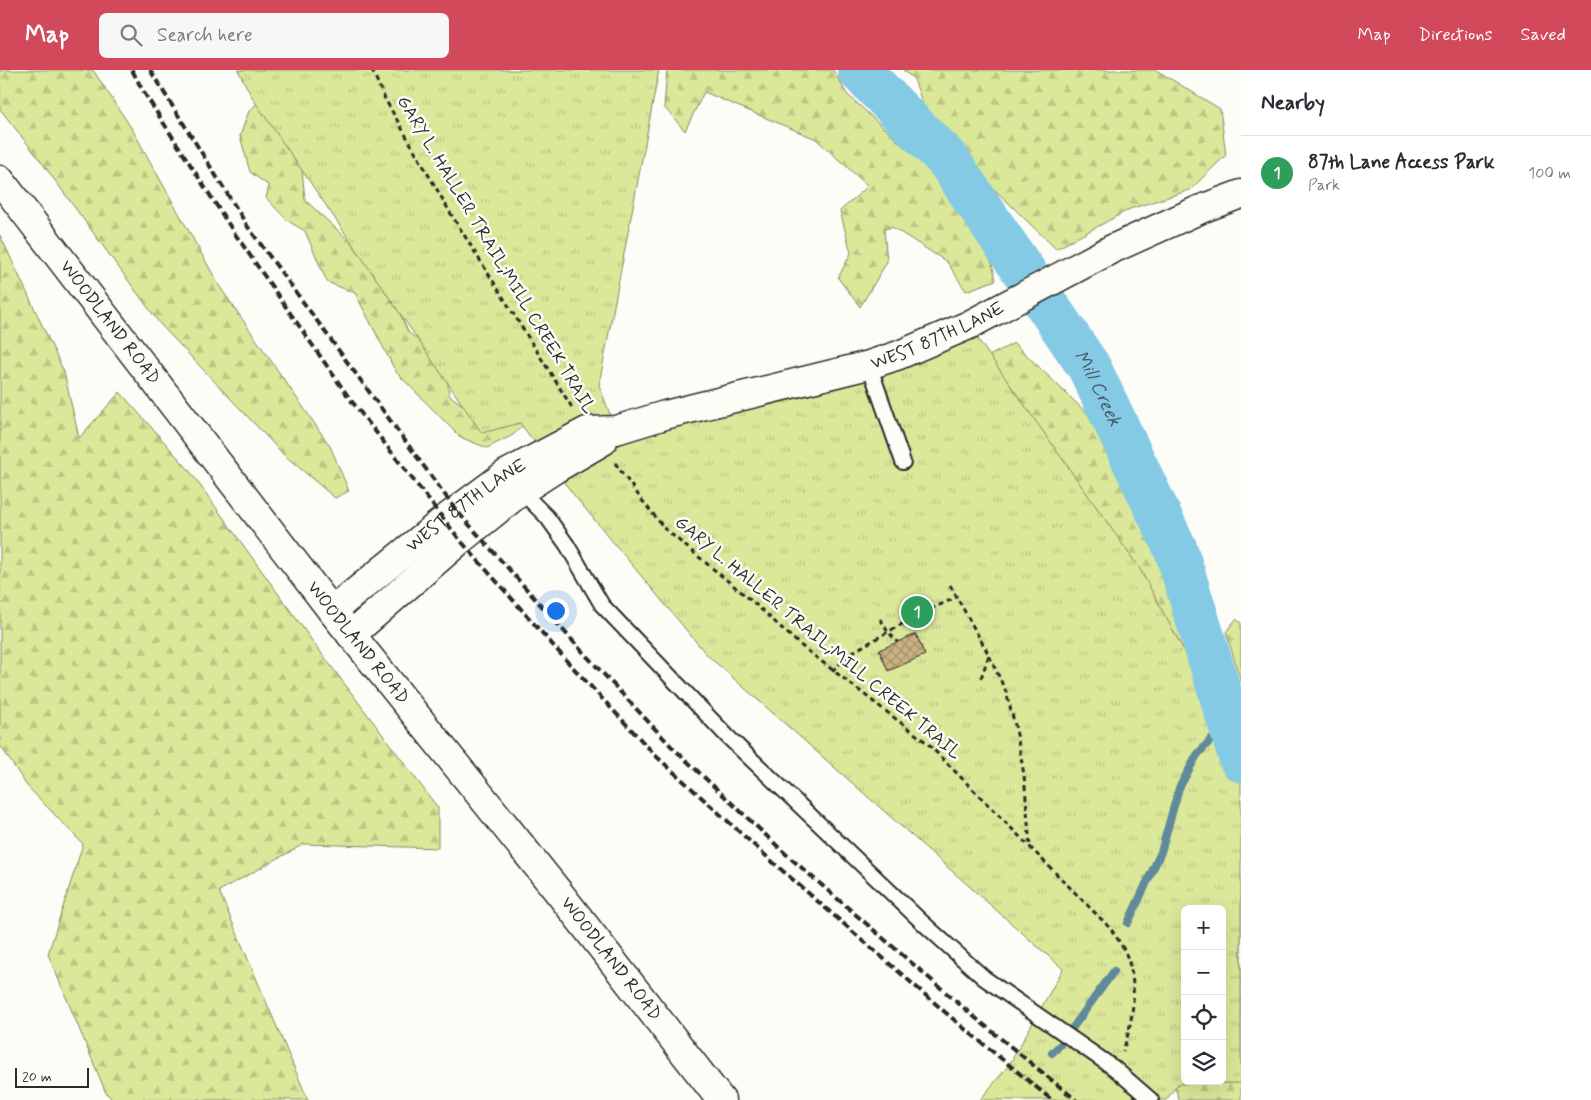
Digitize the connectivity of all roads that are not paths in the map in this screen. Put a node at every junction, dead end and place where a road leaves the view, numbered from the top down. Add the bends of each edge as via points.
1 (0, 180) edge
2 (1241, 194) edge
3 (868, 365) junction
4 (601, 435) junction
5 (903, 462) dead end
6 (522, 491) junction
7 (332, 611) junction
8 (351, 634) junction
9 (721, 1100) edge
10 (1152, 1100) edge

1 - 7 street, WOODLAND ROAD
2 - 3 street, WEST 87TH LANE via 1112,249 968,325
3 - 4 street, WEST 87TH LANE via 666,415
3 - 5 lane
4 - 6 street, WEST 87TH LANE
4 - 7 street, WEST 87TH LANE via 506,474
6 - 8 street, WEST 87TH LANE
6 - 10 lane via 567,544 602,605 728,737 984,978 1114,1068
7 - 8 street, WOODLAND ROAD
8 - 9 street, WOODLAND ROAD

